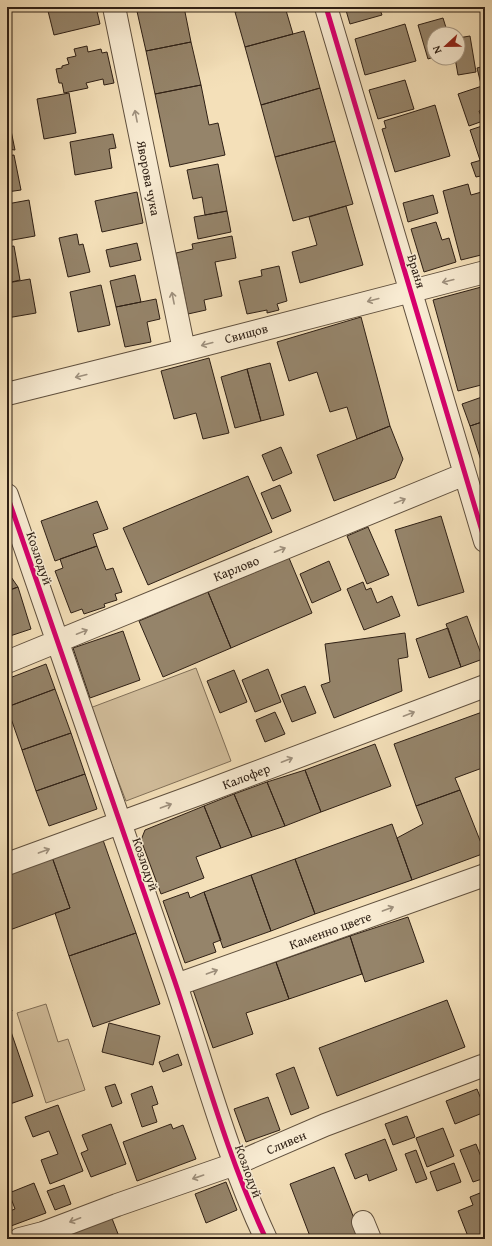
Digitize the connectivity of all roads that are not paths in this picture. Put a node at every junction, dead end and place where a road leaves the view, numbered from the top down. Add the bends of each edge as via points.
1 (114, 7) edge
2 (326, 7) edge
3 (485, 272) edge
4 (411, 290) junction
5 (184, 350) junction
6 (7, 394) edge
7 (465, 474) junction
8 (7, 495) edge
9 (485, 541) edge
10 (57, 642) junction
11 (7, 662) edge
12 (485, 686) edge
13 (120, 823) junction
14 (7, 864) edge
15 (485, 875) edge
16 (176, 985) junction
17 (482, 1066) dead end
18 (235, 1164) junction
19 (20, 1239) edge
20 (266, 1239) edge

5 -> 1 street, Яворова чука
2 - 4 street, Враня
3 -> 4 street, Свищов
4 -> 5 street, Свищов
4 - 7 street, Враня
5 -> 6 street, Свищов
7 - 9 street, Враня
10 -> 7 street, Карлово
8 - 10 street, Козлодуй
10 - 11 street, Карлово
10 - 13 street, Козлодуй
13 -> 12 street, Калофер
14 -> 13 street, Калофер
13 - 16 street, Козлодуй
16 -> 15 street, Каменно цвете
16 - 18 street, Козлодуй
17 - 18 street, Сливен via 325,1126
18 -> 19 street, Сливен
18 - 20 street, Козлодуй

